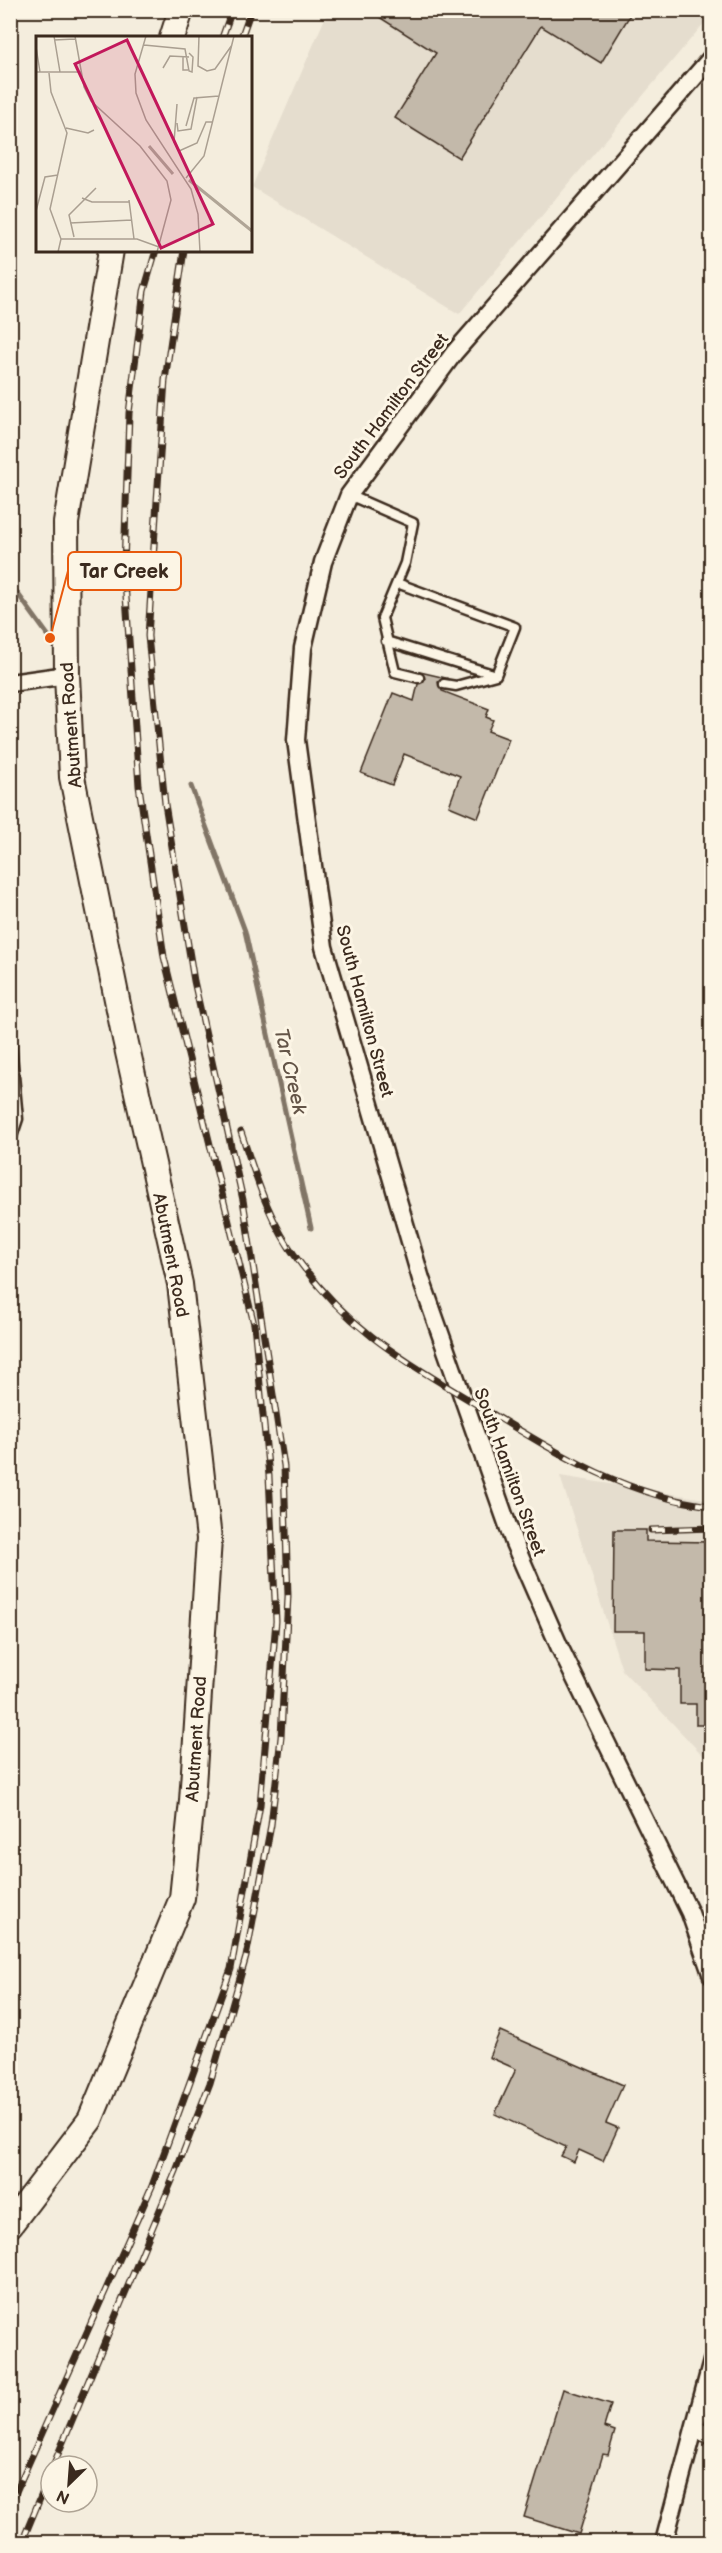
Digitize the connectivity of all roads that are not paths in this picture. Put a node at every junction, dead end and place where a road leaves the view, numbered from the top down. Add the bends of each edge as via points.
1 (181, 10) edge
2 (173, 36) edge
3 (711, 57) edge
4 (111, 252) edge
5 (349, 495) junction
6 (397, 583) junction
7 (386, 640) junction
8 (67, 675) junction
9 (496, 675) junction
10 (419, 678) dead end
11 (10, 683) edge
12 (444, 684) dead end
13 (10, 1032) edge
14 (10, 1143) edge
15 (711, 1976) edge
16 (10, 2225) edge
17 (711, 2361) edge
18 (695, 2429) junction
19 (711, 2436) edge
20 (664, 2542) edge

1 - 2 main road
3 - 5 street, South Hamilton Street via 454,353
4 - 8 main road, Abutment Road via 66,523
5 - 6 lane via 413,524
5 - 15 street, South Hamilton Street via 323,562 303,648 296,740 324,947 421,1279 514,1544 690,1913
6 - 7 lane via 382,618
6 - 9 lane via 515,627
7 - 9 lane
7 - 10 lane via 395,672
8 - 11 street
8 - 16 main road, Abutment Road via 72,777 180,1284 209,1539 182,1898 90,2120
9 - 12 lane via 456,686
13 - 14 lane via 18,1119
17 - 18 street
18 - 19 street
18 - 20 street

